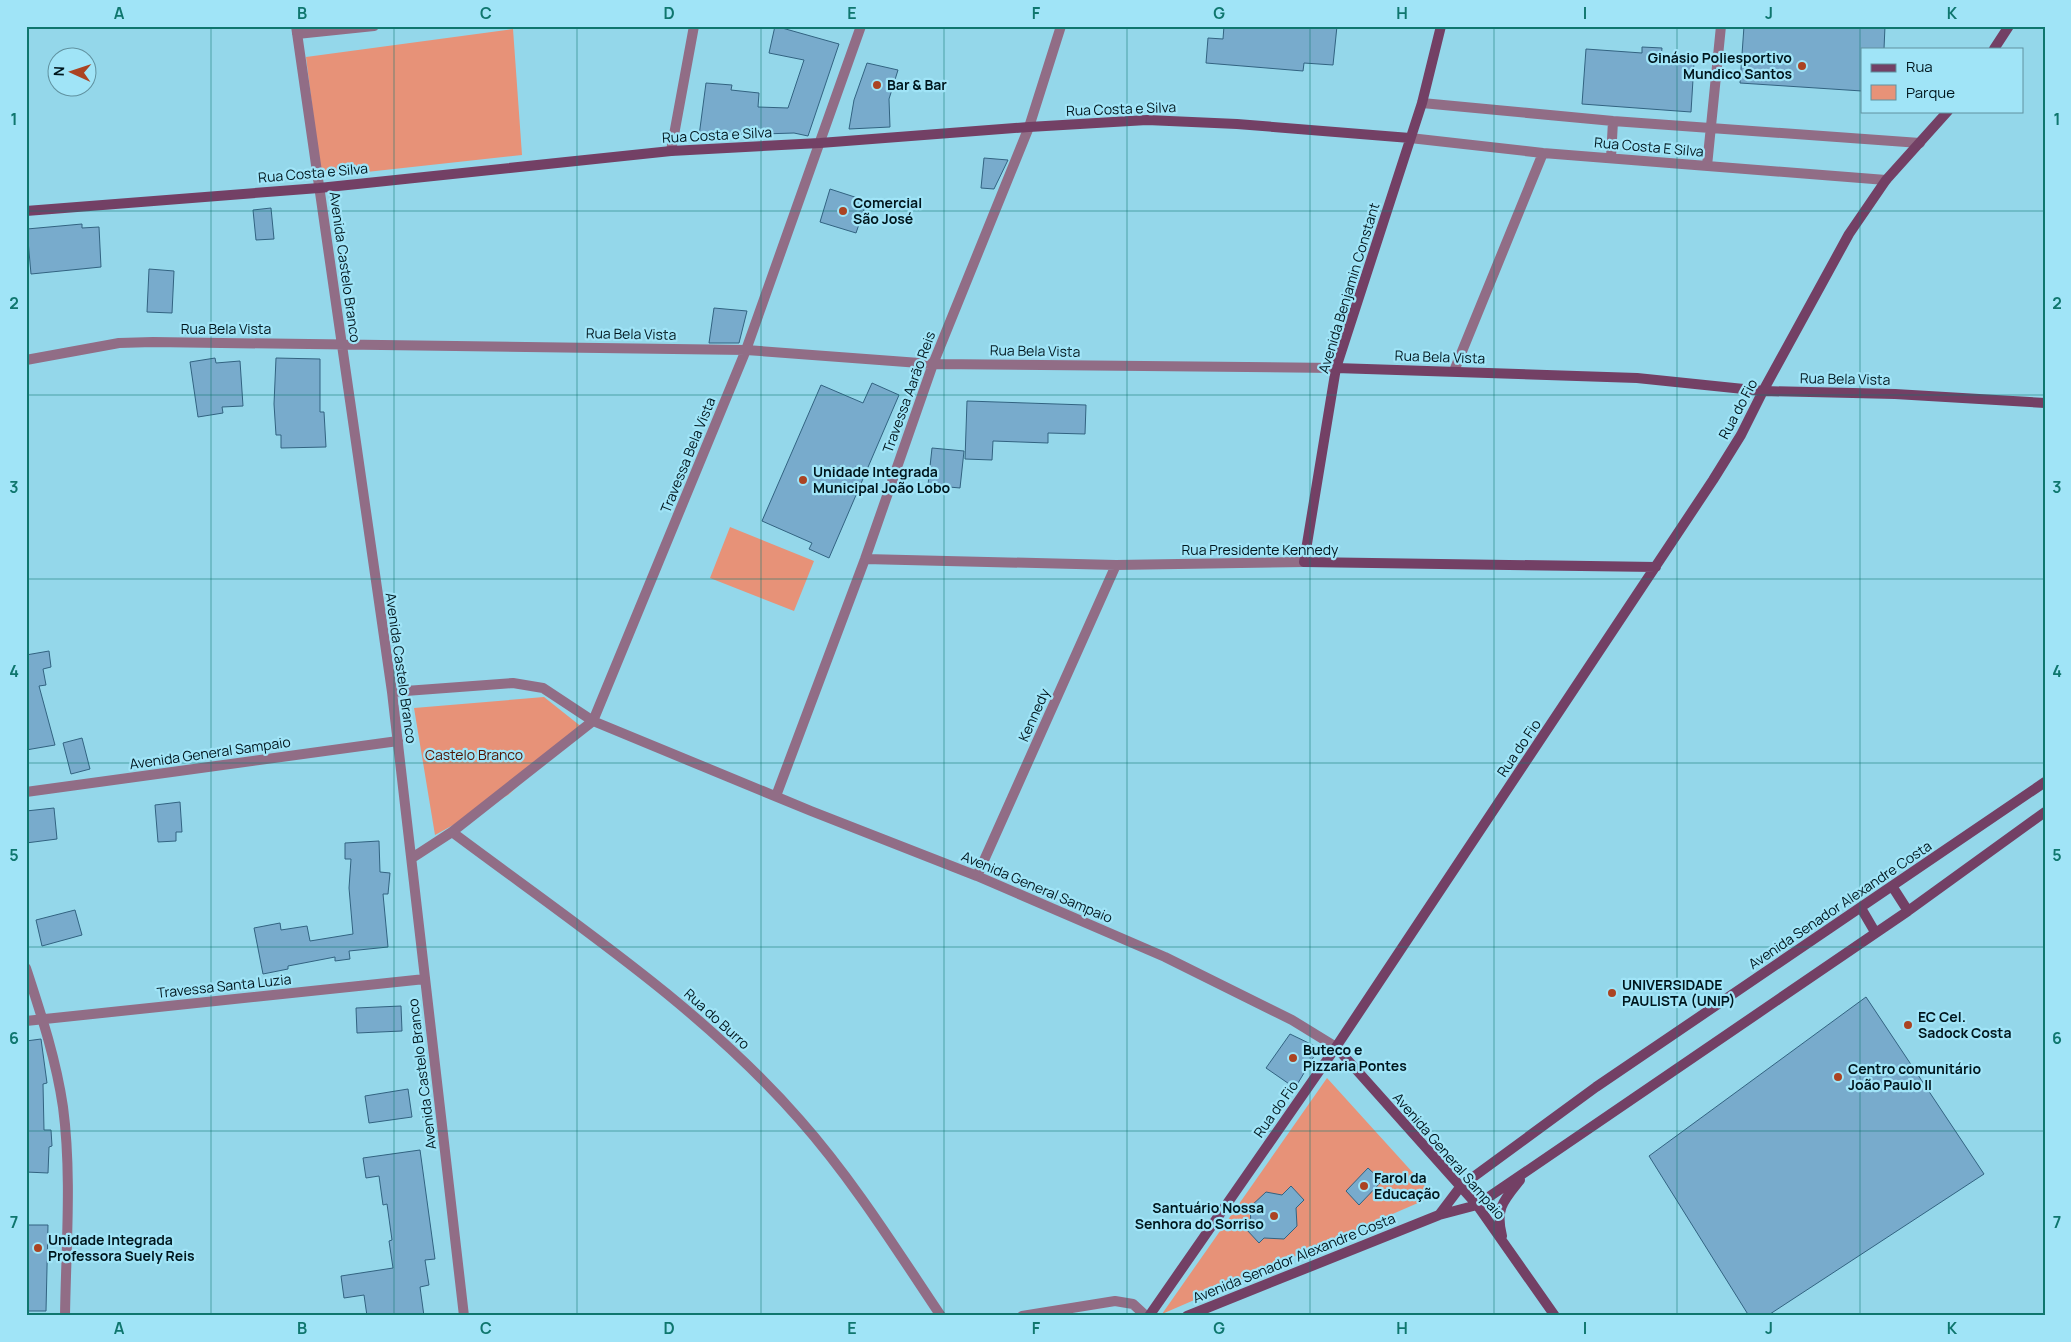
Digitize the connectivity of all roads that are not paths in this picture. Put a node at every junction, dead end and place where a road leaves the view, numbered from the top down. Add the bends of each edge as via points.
1 (374, 26) edge
2 (694, 26) edge
3 (861, 26) edge
4 (1061, 26) edge
5 (1441, 26) edge
6 (1721, 26) edge
7 (2009, 26) edge
8 (297, 30) edge
9 (1995, 48) edge
10 (1422, 103) junction
11 (1947, 112) edge
12 (1613, 121) junction
13 (1029, 127) junction
14 (1711, 128) junction
15 (1410, 138) junction
16 (820, 143) junction
17 (1920, 144) junction
18 (671, 151) junction
19 (1542, 153) junction
20 (1611, 158) junction
21 (1707, 166) junction
22 (1886, 180) junction
23 (319, 188) junction
24 (26, 211) edge
25 (342, 344) junction
26 (746, 350) junction
27 (26, 360) edge
28 (933, 364) junction
29 (1336, 368) junction
30 (1454, 371) junction
31 (1763, 391) junction
32 (2045, 403) edge
33 (865, 559) junction
34 (1304, 562) junction
35 (1116, 565) junction
36 (1656, 567) junction
37 (392, 692) junction
38 (593, 721) junction
39 (398, 741) junction
40 (2045, 782) edge
41 (26, 792) edge
42 (776, 796) junction
43 (2045, 812) edge
44 (452, 832) junction
45 (412, 858) junction
46 (977, 876) junction
47 (1892, 886) junction
48 (1860, 908) junction
49 (1908, 911) junction
50 (1875, 932) junction
51 (26, 968) edge
52 (425, 979) junction
53 (43, 1019) junction
54 (26, 1021) edge
55 (1336, 1047) junction
56 (1526, 1171) junction
57 (1461, 1186) junction
58 (1477, 1205) junction
59 (1439, 1215) junction
60 (1504, 1242) junction
61 (65, 1316) edge
62 (464, 1316) edge
63 (941, 1316) edge
64 (1022, 1316) edge
65 (1147, 1316) edge
66 (1187, 1316) edge
67 (1555, 1316) edge

1 - 8 street
2 - 18 street
3 - 16 street, Travessa Bela Vista
4 - 13 street, Travessa Aarão Reis
5 - 10 street, Avenida Benjamin Constant
6 - 14 street
7 - 9 street
8 - 23 street, Avenida Castelo Branco
10 - 12 street
10 - 15 street, Avenida Benjamin Constant
11 - 17 street, Rua do Fio
12 - 14 street
12 - 20 street
13 - 15 street, Rua Costa e Silva via 1147,120 1192,121
13 - 16 street, Rua Costa e Silva
13 - 28 street, Travessa Aarão Reis
14 - 17 street
14 - 21 street
15 - 19 street, Rua Costa E Silva
15 - 29 street, Avenida Benjamin Constant
16 - 18 street, Rua Costa e Silva
16 - 26 street, Travessa Bela Vista
17 - 22 street, Rua do Fio
18 - 23 street, Rua Costa e Silva
19 - 20 street, Rua Costa E Silva
19 - 30 street
20 - 21 street, Rua Costa E Silva
21 - 22 street, Rua Costa E Silva
22 - 31 street, Rua do Fio via 1849,234
23 - 24 street, Rua Costa e Silva
23 - 25 street, Avenida Castelo Branco
25 - 26 street, Rua Bela Vista
25 - 27 street, Rua Bela Vista via 119,343
25 - 37 street, Avenida Castelo Branco
26 - 28 street, Rua Bela Vista
26 - 38 street, Travessa Bela Vista
28 - 29 street, Rua Bela Vista
28 - 33 street, Travessa Aarão Reis
29 - 30 street, Rua Bela Vista
29 - 34 street, Avenida Benjamin Constant
30 - 31 street, Rua Bela Vista via 1637,378
31 - 32 street, Rua Bela Vista via 1894,394
31 - 36 street, Rua do Fio via 1741,434
33 - 35 street, Rua Presidente Kennedy
33 - 42 street, Travessa Aarão Reis
34 - 35 street, Rua Presidente Kennedy
34 - 36 street, Rua Presidente Kennedy
35 - 46 street, Kennedy
36 - 55 street, Rua do Fio
37 - 38 street, Avenida General Sampaio via 527,684 543,688
37 - 39 street, Avenida Castelo Branco
38 - 42 street, Avenida General Sampaio
38 - 44 street, Travessa Bela Vista
39 - 41 street, Avenida General Sampaio
39 - 45 street, Avenida Castelo Branco
40 - 47 street, Avenida Senador Alexandre Costa
42 - 46 street, Avenida General Sampaio
43 - 49 street, Avenida Senador Alexandre Costa
44 - 45 street
44 - 63 street, Rua do Burro via 629,963 720,1038 827,1152
45 - 52 street, Avenida Castelo Branco
46 - 55 street, Avenida General Sampaio via 1165,957 1292,1020
47 - 48 street, Avenida Senador Alexandre Costa
47 - 49 street
48 - 50 street
48 - 57 street, Avenida Senador Alexandre Costa via 1596,1087
49 - 50 street, Avenida Senador Alexandre Costa
50 - 56 street, Avenida Senador Alexandre Costa
51 - 53 street
52 - 53 street, Travessa Santa Luzia
52 - 62 street, Avenida Castelo Branco
53 - 54 street, Travessa Santa Luzia
53 - 61 street via 56,1064 63,1109
55 - 57 street, Avenida General Sampaio
55 - 65 street, Rua do Fio
56 - 58 street, Avenida Senador Alexandre Costa
56 - 60 street via 1498,1215
57 - 58 street, Avenida General Sampaio
57 - 59 street, Avenida Senador Alexandre Costa
58 - 59 street, Avenida Senador Alexandre Costa
58 - 60 street, Avenida General Sampaio
59 - 66 street, Avenida Senador Alexandre Costa
60 - 67 street, Avenida General Sampaio
64 - 65 street via 1115,1301 1133,1304

